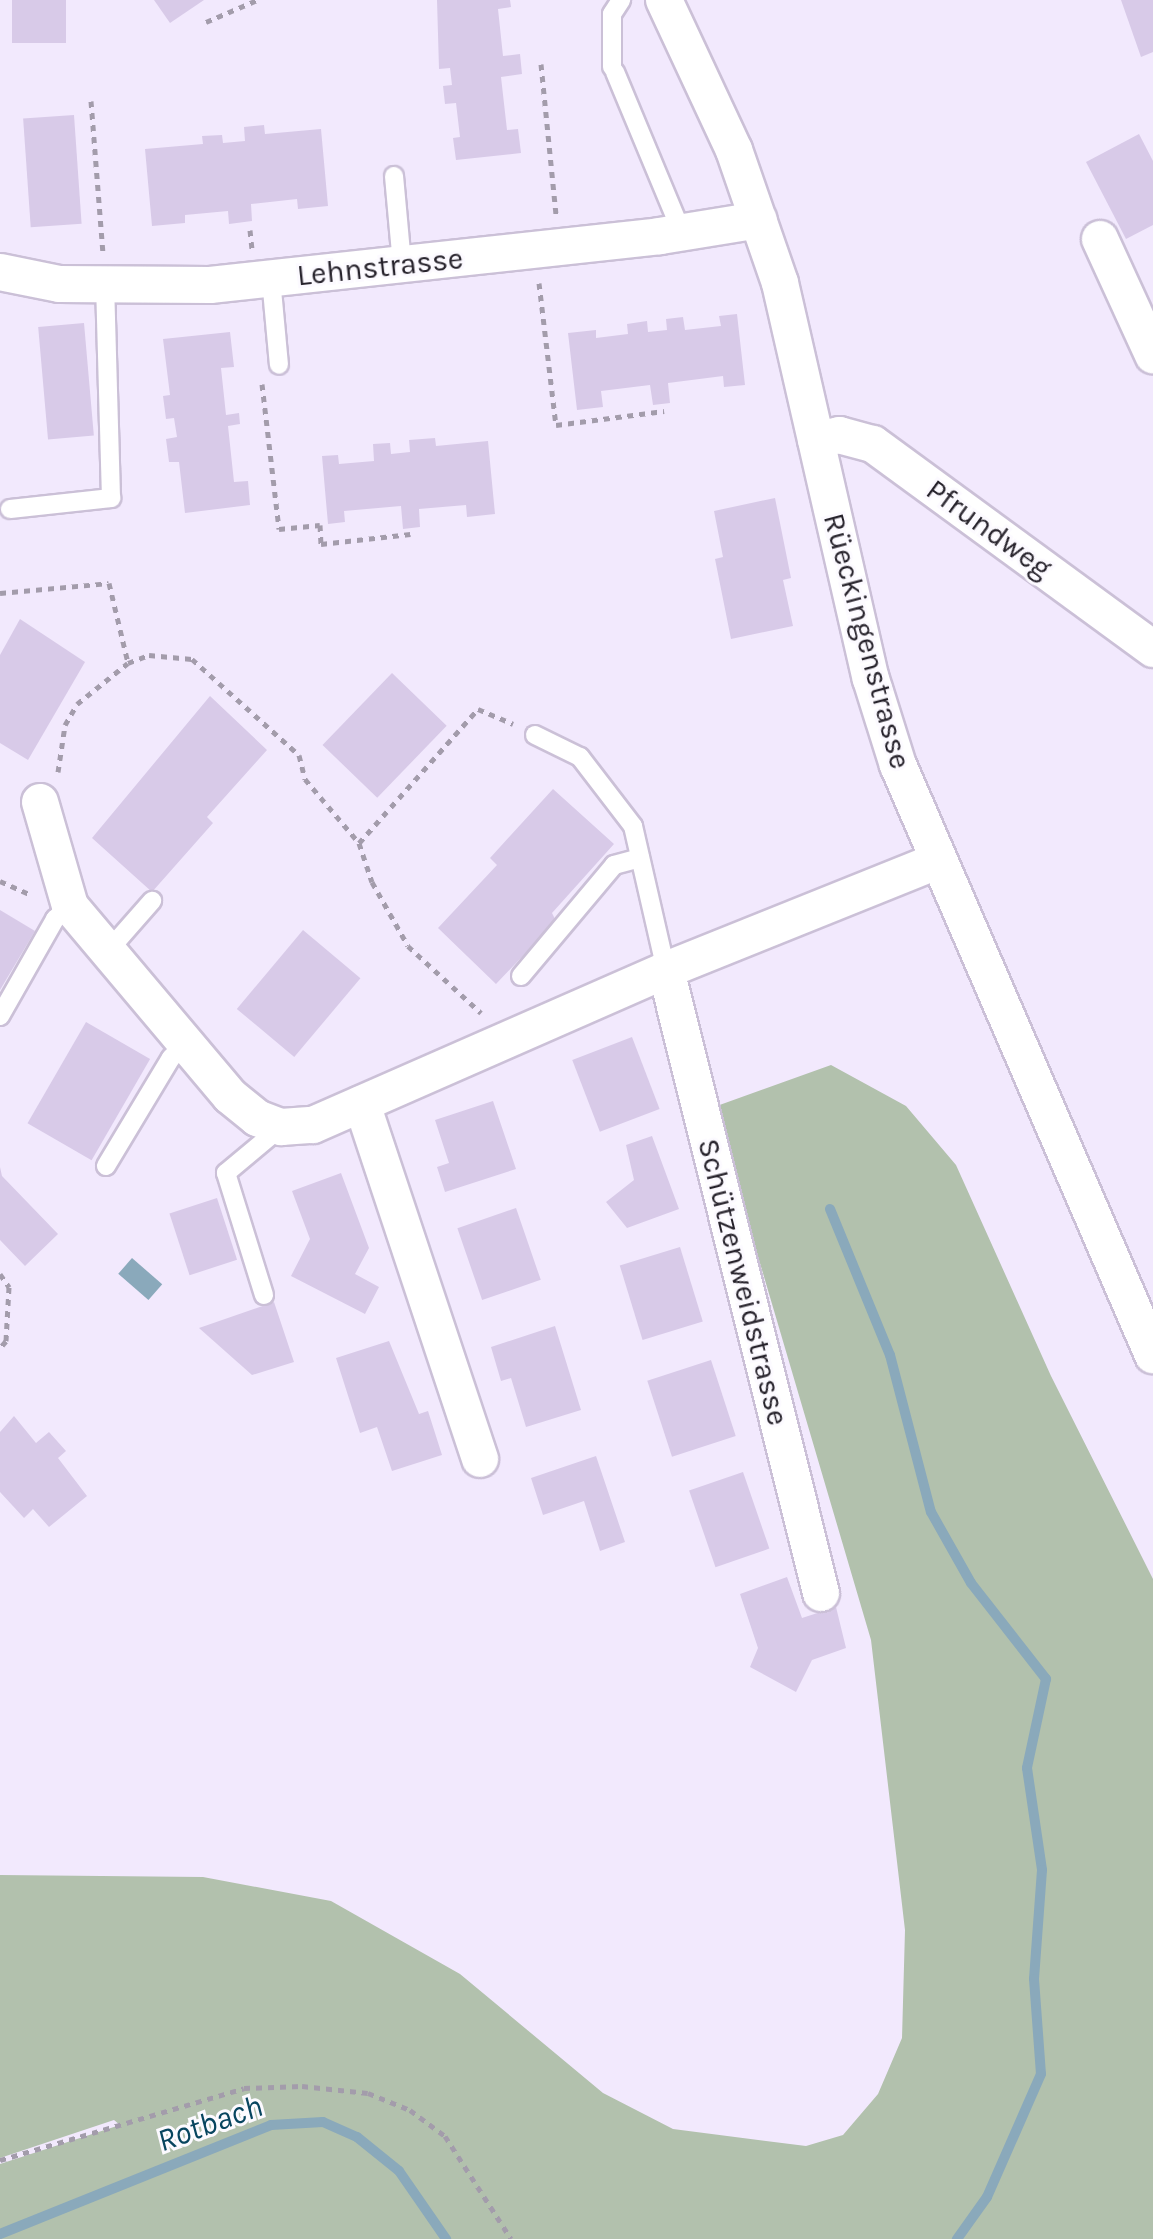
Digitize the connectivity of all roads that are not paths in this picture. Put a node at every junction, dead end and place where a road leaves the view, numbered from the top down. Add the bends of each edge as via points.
1 (621, 0) edge
2 (664, 0) edge
3 (394, 176) dead end
4 (759, 220) junction
5 (682, 233) junction
6 (1100, 239) dead end
7 (402, 264) junction
8 (0, 272) edge
9 (104, 275) junction
10 (271, 279) junction
11 (1153, 355) edge
12 (279, 365) dead end
13 (816, 440) junction
14 (10, 509) dead end
15 (1153, 649) edge
16 (535, 735) road end
17 (48, 791) road end
18 (640, 858) junction
19 (935, 862) junction
20 (152, 901) dead end
21 (70, 906) junction
22 (108, 951) junction
23 (666, 970) junction
24 (521, 976) dead end
25 (0, 1016) edge
26 (185, 1043) junction
27 (362, 1104) junction
28 (281, 1127) junction
29 (106, 1166) dead end
30 (264, 1295) dead end
31 (1153, 1355) edge
32 (480, 1459) dead end
33 (821, 1593) dead end

1 - 5 lane via 612,14 614,69
2 - 4 street, Rüeckingenstrasse via 690,47
3 - 7 lane
4 - 5 street, Lehnstrasse
4 - 13 street, Rüeckingenstrasse via 798,354
5 - 7 street, Lehnstrasse
6 - 11 street
7 - 10 street, Lehnstrasse
8 - 9 street, Lehnstrasse via 59,284
9 - 10 street, Lehnstrasse via 210,285
9 - 14 lane via 111,498
10 - 12 lane
13 - 15 street, Pfrundweg via 839,435 873,444
13 - 19 street, Rüeckingenstrasse via 871,679
16 - 18 lane via 580,757 633,826
17 - 21 street
18 - 23 lane
18 - 24 lane via 614,865
19 - 23 street
19 - 31 street, Rüeckingenstrasse
20 - 22 lane
21 - 22 street
21 - 25 lane via 55,919
22 - 26 street
23 - 27 street
23 - 33 street, Schützenweidstrasse
26 - 28 street via 230,1096 257,1118
26 - 29 lane
27 - 28 street via 313,1125
27 - 32 street
28 - 30 lane via 226,1173

